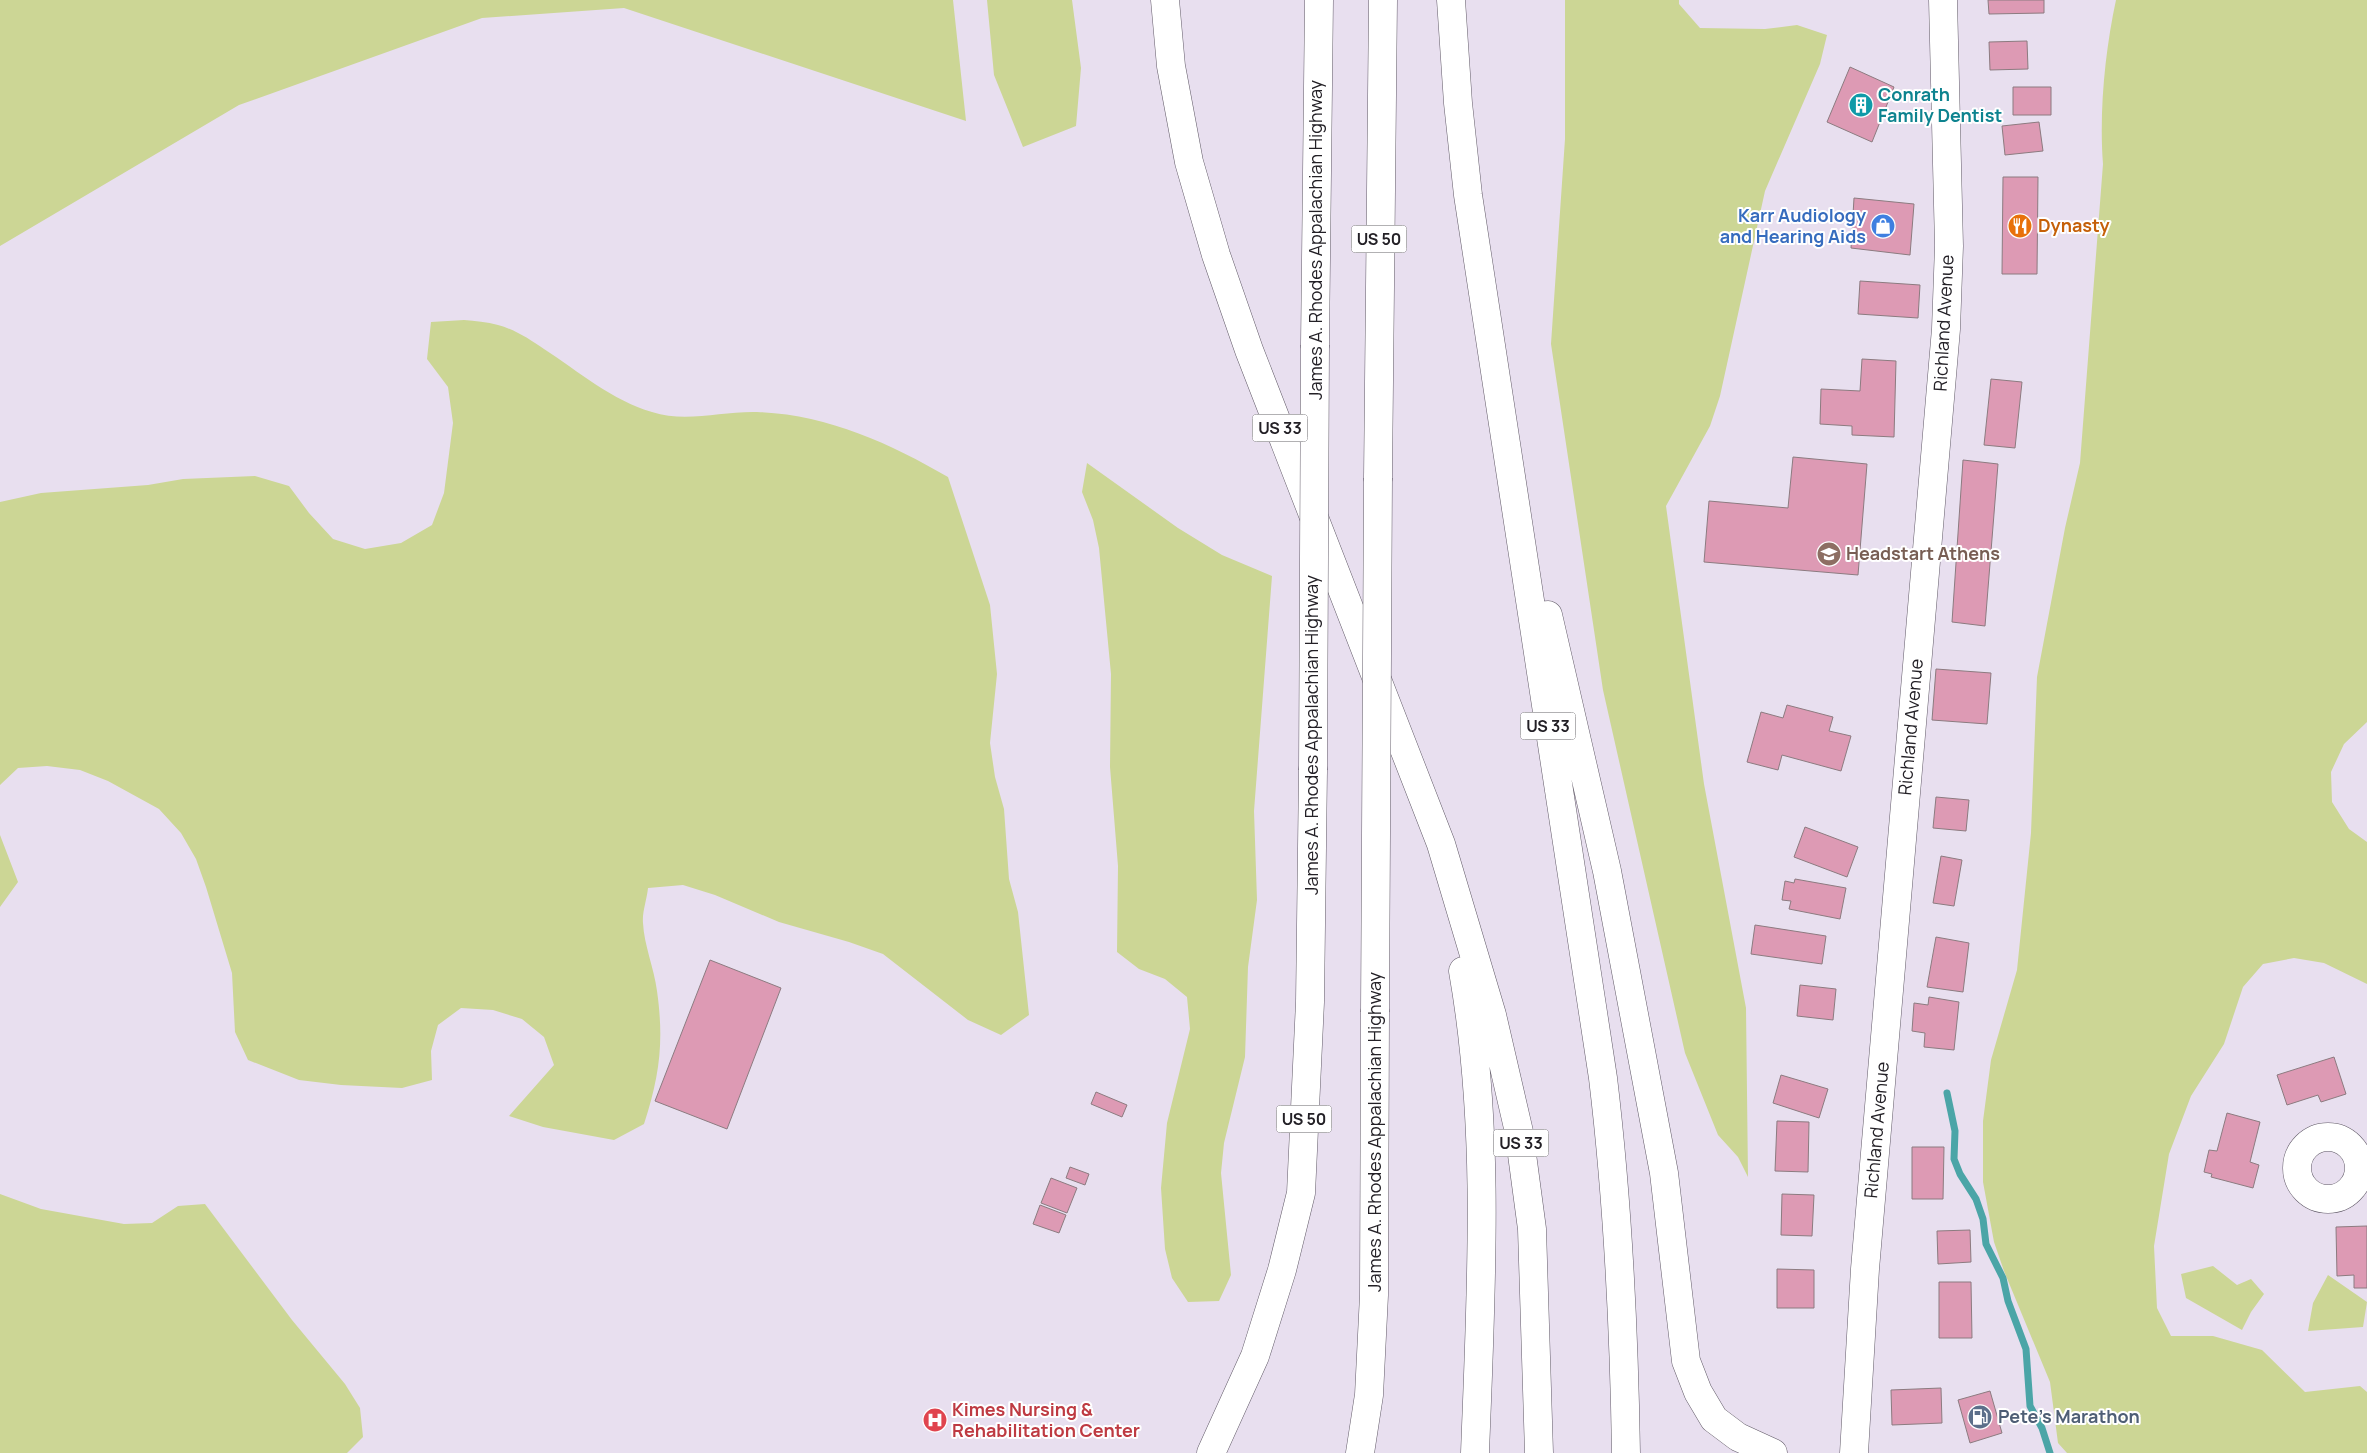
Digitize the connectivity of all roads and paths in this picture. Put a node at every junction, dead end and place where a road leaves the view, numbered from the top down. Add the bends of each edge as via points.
1 (1166, 0) edge
2 (1319, 0) edge
3 (1383, 0) edge
4 (1451, 0) edge
5 (1942, 0) edge
6 (1498, 401) junction
7 (1441, 844) junction
8 (1211, 1453) edge
9 (1360, 1453) edge
10 (1474, 1453) edge
11 (1539, 1453) edge
12 (1626, 1453) edge
13 (1773, 1453) edge
14 (1854, 1453) edge

1 - 7 main road, US 33 via 1171,66 1189,162 1216,255 1249,350
2 - 8 main road, James A. Rhodes Appalachian Highway / US 50, bridge via 1310,1002 1300,1193 1282,1270 1255,1356
3 - 9 main road, James A. Rhodes Appalachian Highway / US 50, bridge via 1374,1296 1369,1395
4 - 6 main road, US 33 via 1468,195
5 - 14 main road, Richland Avenue via 1949,246 1946,328 1865,1270
6 - 12 main road, US 33 via 1609,1134 1619,1251
6 - 13 main road via 1607,871 1664,1174 1686,1361 1698,1392 1714,1419 1738,1437
7 - 10 main road via 1469,1006 1479,1086 1482,1177
7 - 11 main road, US 33 via 1492,1015 1519,1132 1532,1229

